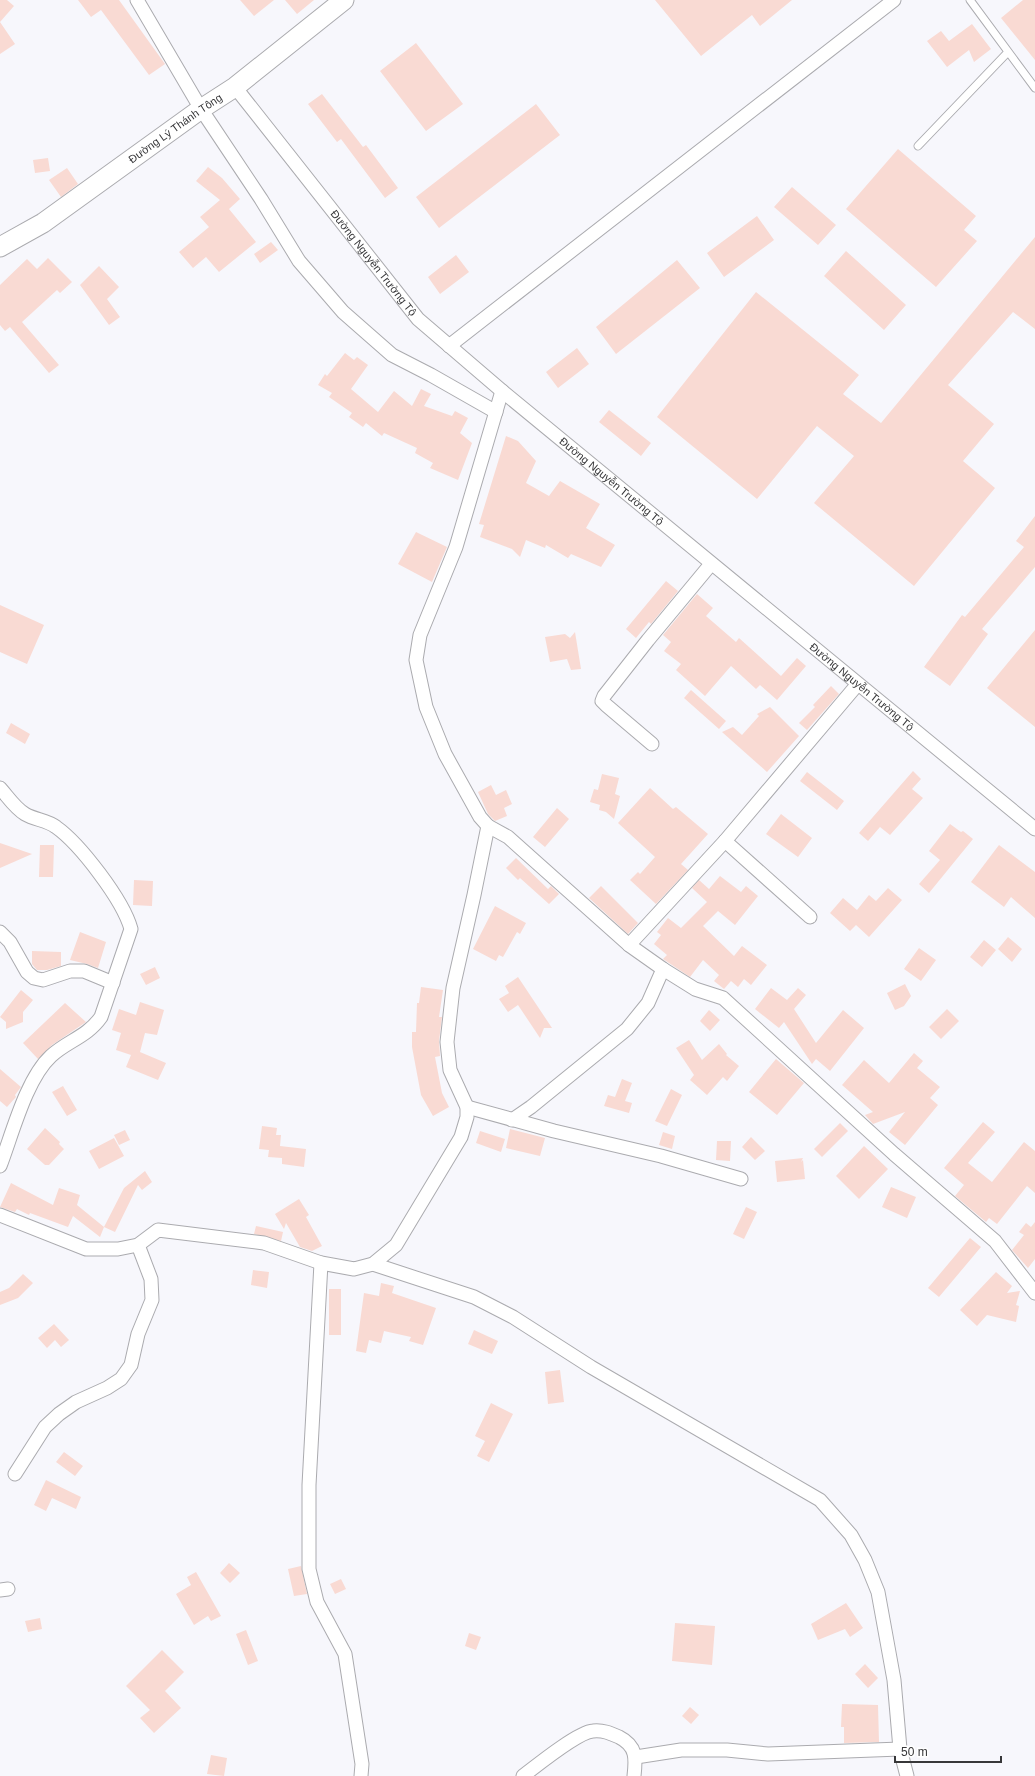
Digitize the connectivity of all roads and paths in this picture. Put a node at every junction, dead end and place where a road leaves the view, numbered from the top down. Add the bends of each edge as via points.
1 (138, 0) edge
2 (344, 0) edge
3 (894, 0) edge
4 (970, 0) edge
5 (1008, 52) junction
6 (235, 87) junction
7 (1035, 88) edge
8 (201, 109) junction
9 (918, 146) dead end
10 (0, 247) edge
11 (449, 346) junction
12 (502, 391) junction
13 (496, 412) junction
14 (711, 564) junction
15 (857, 685) junction
16 (652, 744) dead end
17 (0, 788) edge
18 (488, 826) junction
19 (1035, 830) edge
20 (725, 841) junction
21 (810, 917) dead end
22 (0, 932) edge
23 (629, 945) junction
24 (663, 969) junction
25 (113, 983) junction
26 (467, 1107) junction
27 (512, 1120) junction
28 (0, 1166) edge
29 (741, 1178) dead end
30 (0, 1215) edge
31 (138, 1245) junction
32 (321, 1263) junction
33 (373, 1264) junction
34 (1035, 1293) edge
35 (15, 1474) dead end
36 (900, 1749) junction
37 (636, 1757) junction
38 (361, 1770) edge
39 (372, 1776) edge
40 (523, 1776) edge
41 (634, 1776) edge
42 (907, 1776) edge

1 - 8 street
2 - 6 street, Đường Lý Thánh Tông
3 - 11 street
4 - 5 lane
5 - 7 lane
5 - 9 lane
6 - 8 street, Đường Lý Thánh Tông
6 - 11 street, Đường Nguyễn Trường Tộ via 418,319
8 - 10 street, Đường Lý Thánh Tông via 43,223
8 - 13 street via 299,261 343,312 392,355
11 - 12 street, Đường Nguyễn Trường Tộ
12 - 13 street
12 - 14 street, Đường Nguyễn Trường Tộ
13 - 18 street via 456,547 420,635 416,660 426,707 445,754 480,817
14 - 15 street, Đường Nguyễn Trường Tộ
14 - 16 street via 602,701
15 - 19 street, Đường Nguyễn Trường Tộ
15 - 20 street
17 - 25 street via 26,815 55,826 77,845 121,905 131,929
18 - 23 street via 508,837
18 - 26 street via 453,988 447,1042 450,1070
20 - 21 street
20 - 23 street
22 - 25 street via 10,942 27,972 34,978 43,980 70,971 84,972
23 - 24 street
24 - 27 street via 648,1003 627,1029 532,1107
24 - 34 street via 695,989 723,998 894,1154 995,1241
25 - 28 street via 101,1017 94,1028 51,1056 36,1073
26 - 27 street
26 - 33 street via 461,1138 396,1245
27 - 29 street
30 - 31 street via 86,1250 118,1249
31 - 32 street via 158,1230 264,1244
31 - 35 street via 151,1280 152,1300 138,1334 131,1365 121,1379 76,1402 45,1427
32 - 33 street via 354,1268
32 - 38 street via 309,1485 309,1569 317,1602 345,1654
33 - 36 street via 474,1297 507,1314 591,1368 820,1500 851,1535 878,1592 894,1680
36 - 37 street via 768,1754 727,1750 681,1750
36 - 42 street
37 - 40 street via 626,1740 607,1732 591,1731
37 - 41 street
38 - 39 street

